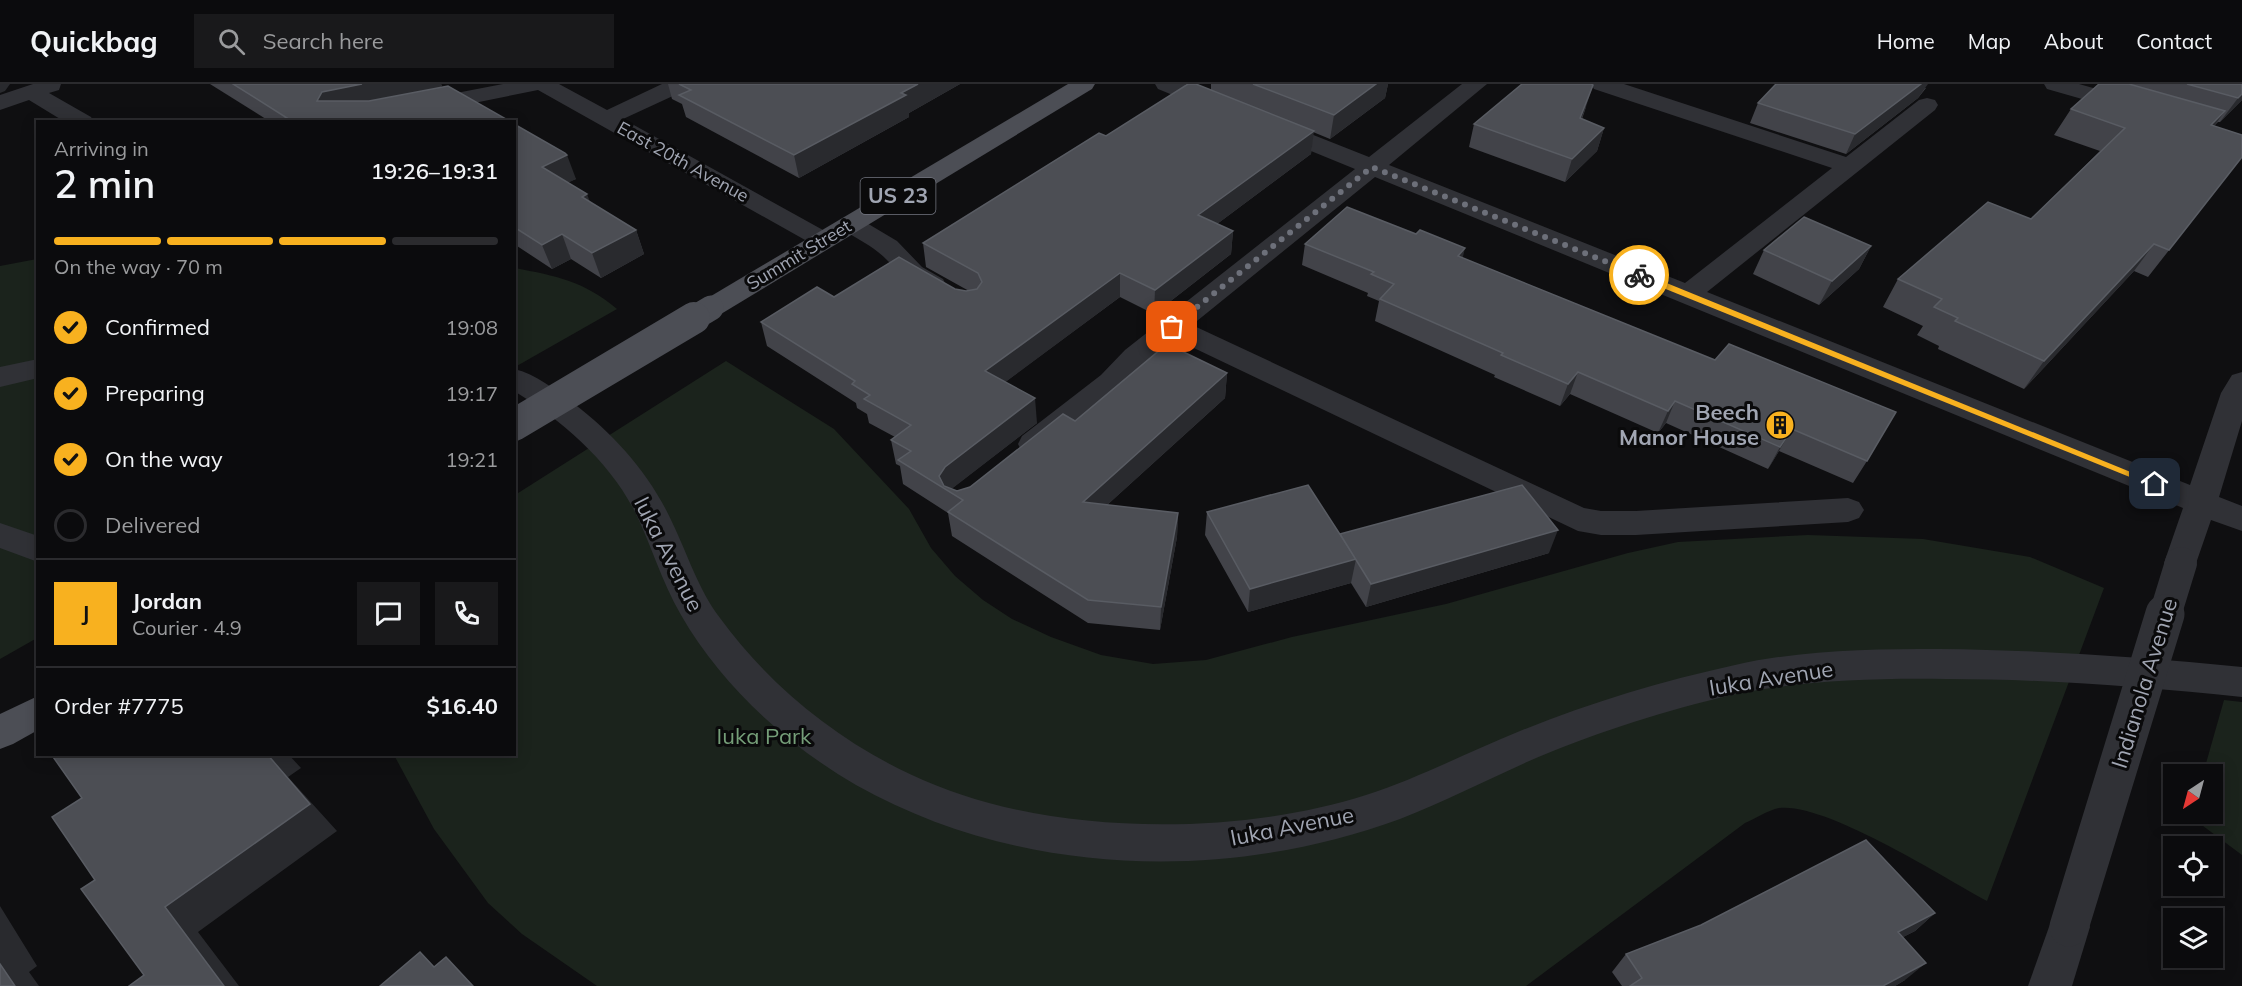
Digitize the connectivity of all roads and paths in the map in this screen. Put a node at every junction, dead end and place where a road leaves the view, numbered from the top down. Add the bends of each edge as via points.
1 (52, 84) edge
2 (537, 84) edge
3 (543, 84) edge
4 (680, 84) edge
5 (1084, 84) edge
6 (1166, 84) edge
7 (1476, 84) edge
8 (1602, 84) edge
9 (2055, 84) edge
10 (30, 92) junction
11 (0, 103) edge
12 (1927, 105) dead end
13 (2154, 112) edge
14 (606, 119) junction
15 (79, 120) edge
16 (352, 120) edge
17 (1849, 166) junction
18 (1372, 167) junction
19 (850, 224) junction
20 (823, 240) junction
21 (950, 294) edge
22 (1687, 295) junction
23 (1172, 327) junction
24 (36, 368) edge
25 (0, 377) edge
26 (516, 379) edge
27 (2242, 382) edge
28 (516, 424) edge
29 (1017, 456) edge
30 (2200, 502) junction
31 (1848, 510) dead end
32 (2242, 519) edge
33 (0, 535) edge
34 (36, 549) edge
35 (2242, 682) edge
36 (36, 712) edge
37 (0, 734) edge
38 (2050, 986) edge

1 - 10 street
2 - 16 street
3 - 14 street, East 20th Avenue
4 - 14 street
5 - 19 main road, Summit Street / US 23
6 - 18 street
7 - 18 street
8 - 17 street
9 - 13 street
10 - 11 street
10 - 15 street
12 - 17 street
14 - 20 street, East 20th Avenue
17 - 22 street
18 - 22 street
18 - 23 street
19 - 20 main road, Summit Street / US 23
19 - 21 street via 888,246 913,273
20 - 28 main road, Summit Street / US 23, bridge
22 - 30 street
23 - 29 street via 1111,382
23 - 31 street via 1578,519 1636,522
24 - 25 street
26 - 35 street, Iuka Avenue via 583,428 621,466 643,498 692,604 731,656 799,726 850,762 913,795 982,820 1066,839 1234,839 1315,826 1390,805 1601,716 1751,677 1880,664 2023,664
27 - 30 street, Indianola Avenue
30 - 32 street
30 - 38 street, Indianola Avenue, bridge
33 - 34 street
36 - 37 main road

